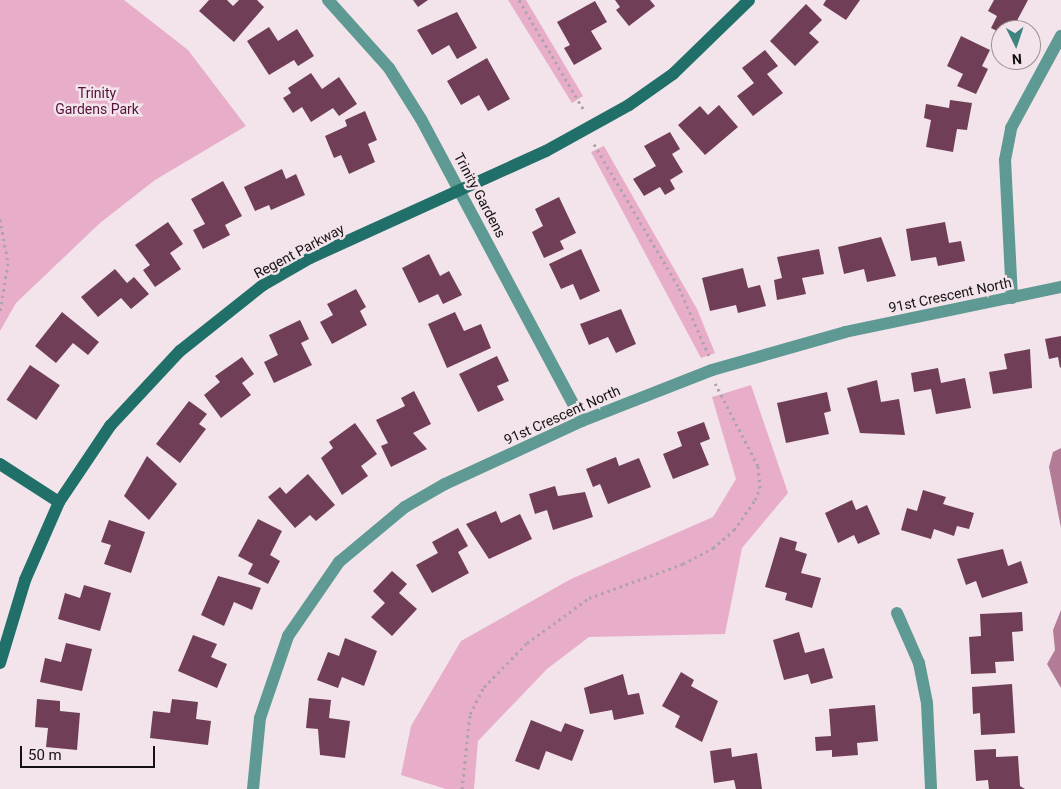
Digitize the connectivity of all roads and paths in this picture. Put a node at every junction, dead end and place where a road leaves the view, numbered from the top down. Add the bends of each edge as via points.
1 (328, 0) edge
2 (519, 0) edge
3 (749, 0) edge
4 (1061, 36) edge
5 (584, 112) dead end
6 (594, 144) dead end
7 (461, 190) junction
8 (0, 219) edge
9 (1061, 288) edge
10 (1012, 298) junction
11 (0, 312) edge
12 (710, 359) dead end
13 (715, 382) dead end
14 (582, 421) junction
15 (0, 464) edge
16 (59, 502) junction
17 (897, 613) dead end
18 (0, 664) edge
19 (253, 789) edge
20 (462, 789) edge
21 (931, 789) edge

1 - 7 street, Trinity Gardens via 389,68
2 - 5 path
3 - 7 street, Regent Parkway via 673,74 629,105 546,151
4 - 10 street via 1011,128 1004,196
6 - 12 path via 678,288
7 - 14 street, Trinity Gardens
7 - 16 street, Regent Parkway via 310,258 223,314 139,391 94,448
8 - 11 path via 8,263
9 - 10 street, 91st Crescent North
10 - 14 street, 91st Crescent North via 769,352
13 - 20 path via 758,466 760,488 755,500 734,530 712,548 683,564 589,598 521,649 484,687 470,714
14 - 19 street, 91st Crescent North via 429,493 372,531 339,562 293,628 271,678 260,718
15 - 16 street
16 - 18 street, Regent Parkway via 25,580
17 - 21 street via 919,663 927,703

